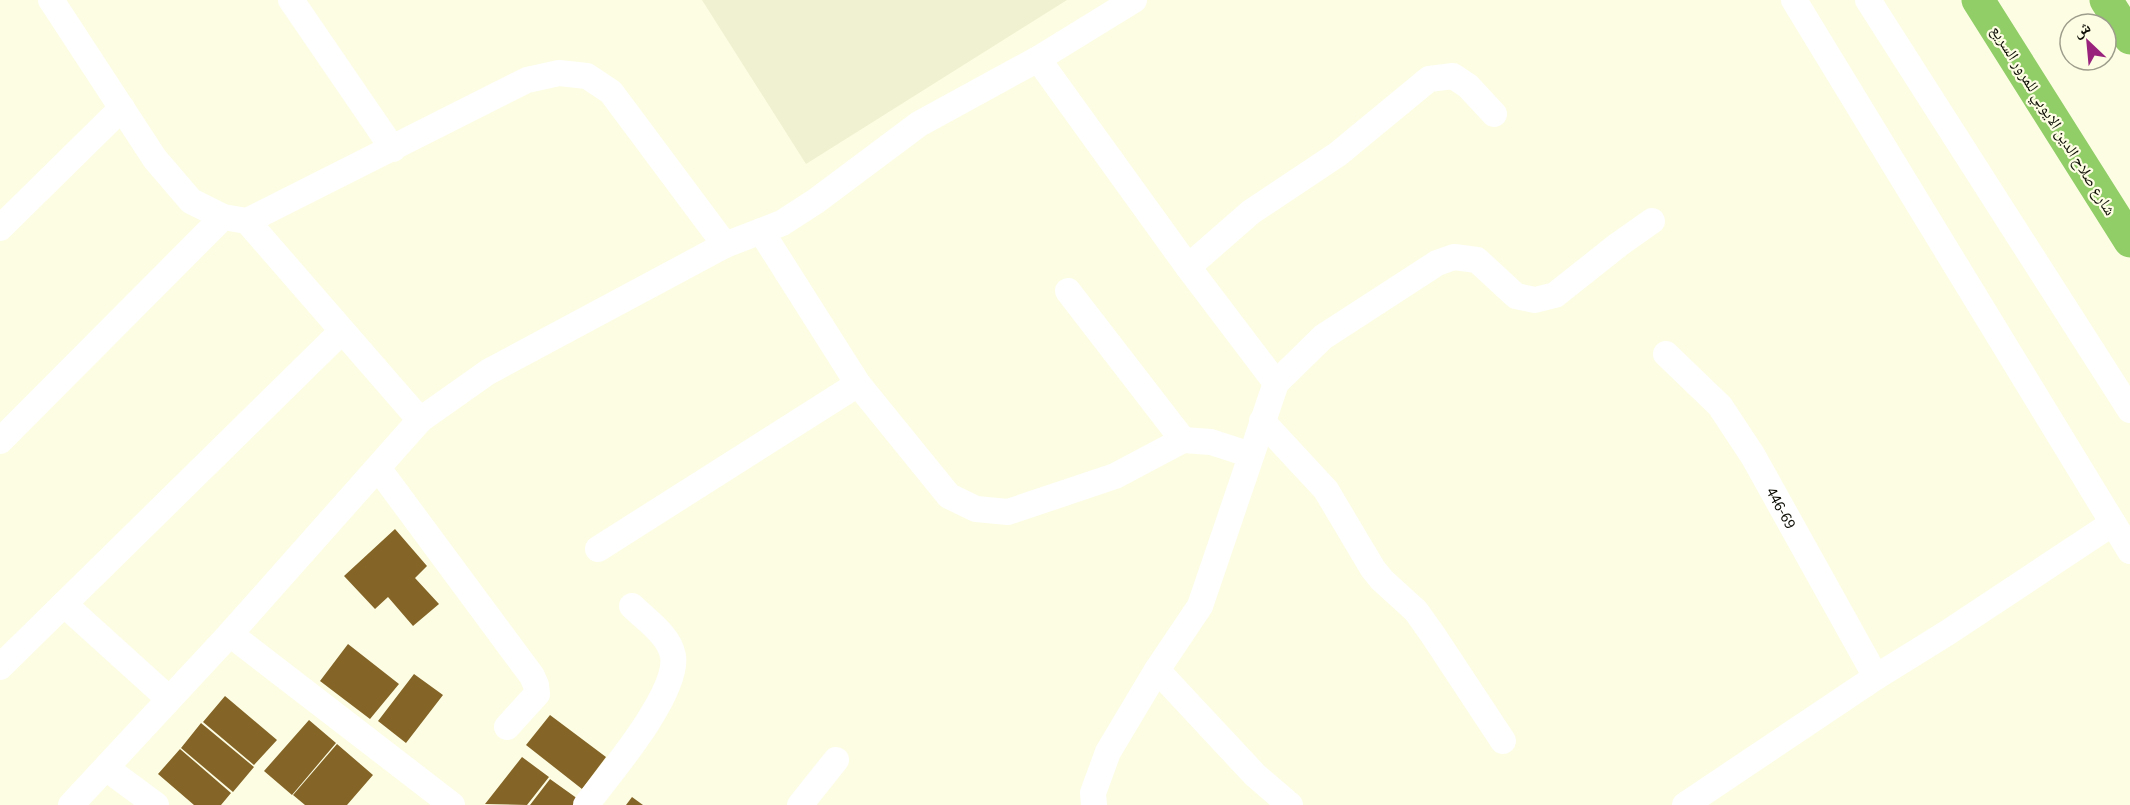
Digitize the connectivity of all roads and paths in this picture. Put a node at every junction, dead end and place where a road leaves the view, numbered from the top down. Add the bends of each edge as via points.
1 (51, 0) edge
2 (291, 0) edge
3 (1134, 0) edge
4 (1794, 0) edge
5 (1869, 0) edge
6 (1978, 0) edge
7 (2106, 0) edge
8 (2130, 38) edge
9 (1038, 59) junction
10 (122, 108) junction
11 (1494, 114) dead end
12 (393, 148) junction
13 (235, 219) junction
14 (1652, 221) dead end
15 (0, 228) edge
16 (761, 231) junction
17 (2130, 241) edge
18 (725, 245) junction
19 (1188, 267) junction
20 (1068, 291) dead end
21 (342, 331) junction
22 (1666, 354) dead end
23 (1276, 383) junction
24 (858, 384) junction
25 (2130, 410) edge
26 (420, 420) junction
27 (1262, 422) junction
28 (1182, 440) junction
29 (0, 441) edge
30 (1251, 455) junction
31 (378, 468) junction
32 (2113, 523) junction
33 (598, 549) dead end
34 (2130, 550) edge
35 (64, 604) junction
36 (632, 606) dead end
37 (230, 634) junction
38 (0, 667) edge
39 (1157, 670) junction
40 (1876, 677) junction
41 (170, 699) junction
42 (507, 727) dead end
43 (1503, 741) dead end
44 (836, 760) dead end
45 (106, 768) junction
46 (1698, 802) edge
47 (72, 805) edge
48 (156, 805) edge
49 (452, 805) edge
50 (586, 805) edge
51 (800, 805) edge
52 (1094, 805) edge
53 (1290, 805) edge

1 - 10 street
2 - 12 street
3 - 9 street
4 - 32 street
5 - 25 street
6 - 17 highway, شارع صلاح الدين الايوبي للمرور السريع
7 - 8 highway
9 - 16 street via 919,124 816,201 782,223
9 - 19 street
10 - 13 street via 155,159 191,201
10 - 15 street
11 - 19 street via 1453,76 1429,79 1338,154 1251,212
12 - 13 street
12 - 18 street via 527,80 559,73 587,76 611,92
13 - 21 street
13 - 29 street
14 - 23 street via 1555,295 1535,300 1516,296 1477,260 1454,256 1437,263 1323,337
16 - 18 street
16 - 24 street
18 - 26 street via 488,372
19 - 23 street
20 - 28 street
21 - 26 street
21 - 35 street
22 - 40 street, 446-69 via 1720,406 1753,456
23 - 27 street
24 - 28 street via 950,496 976,509 1008,512 1115,476
24 - 33 street
26 - 31 street
27 - 30 street
27 - 43 street via 1326,490 1373,568 1416,611
28 - 30 street via 1211,442
30 - 39 street via 1200,606
31 - 37 street
31 - 42 street via 532,676 537,694
32 - 34 street
32 - 40 street
35 - 38 street
35 - 41 street
36 - 50 street via 665,637 674,668 639,735
37 - 41 street
37 - 49 street
39 - 52 street via 1108,752 1093,793
39 - 53 street via 1255,775
40 - 46 street
41 - 45 street
44 - 51 street
45 - 47 street
45 - 48 street

